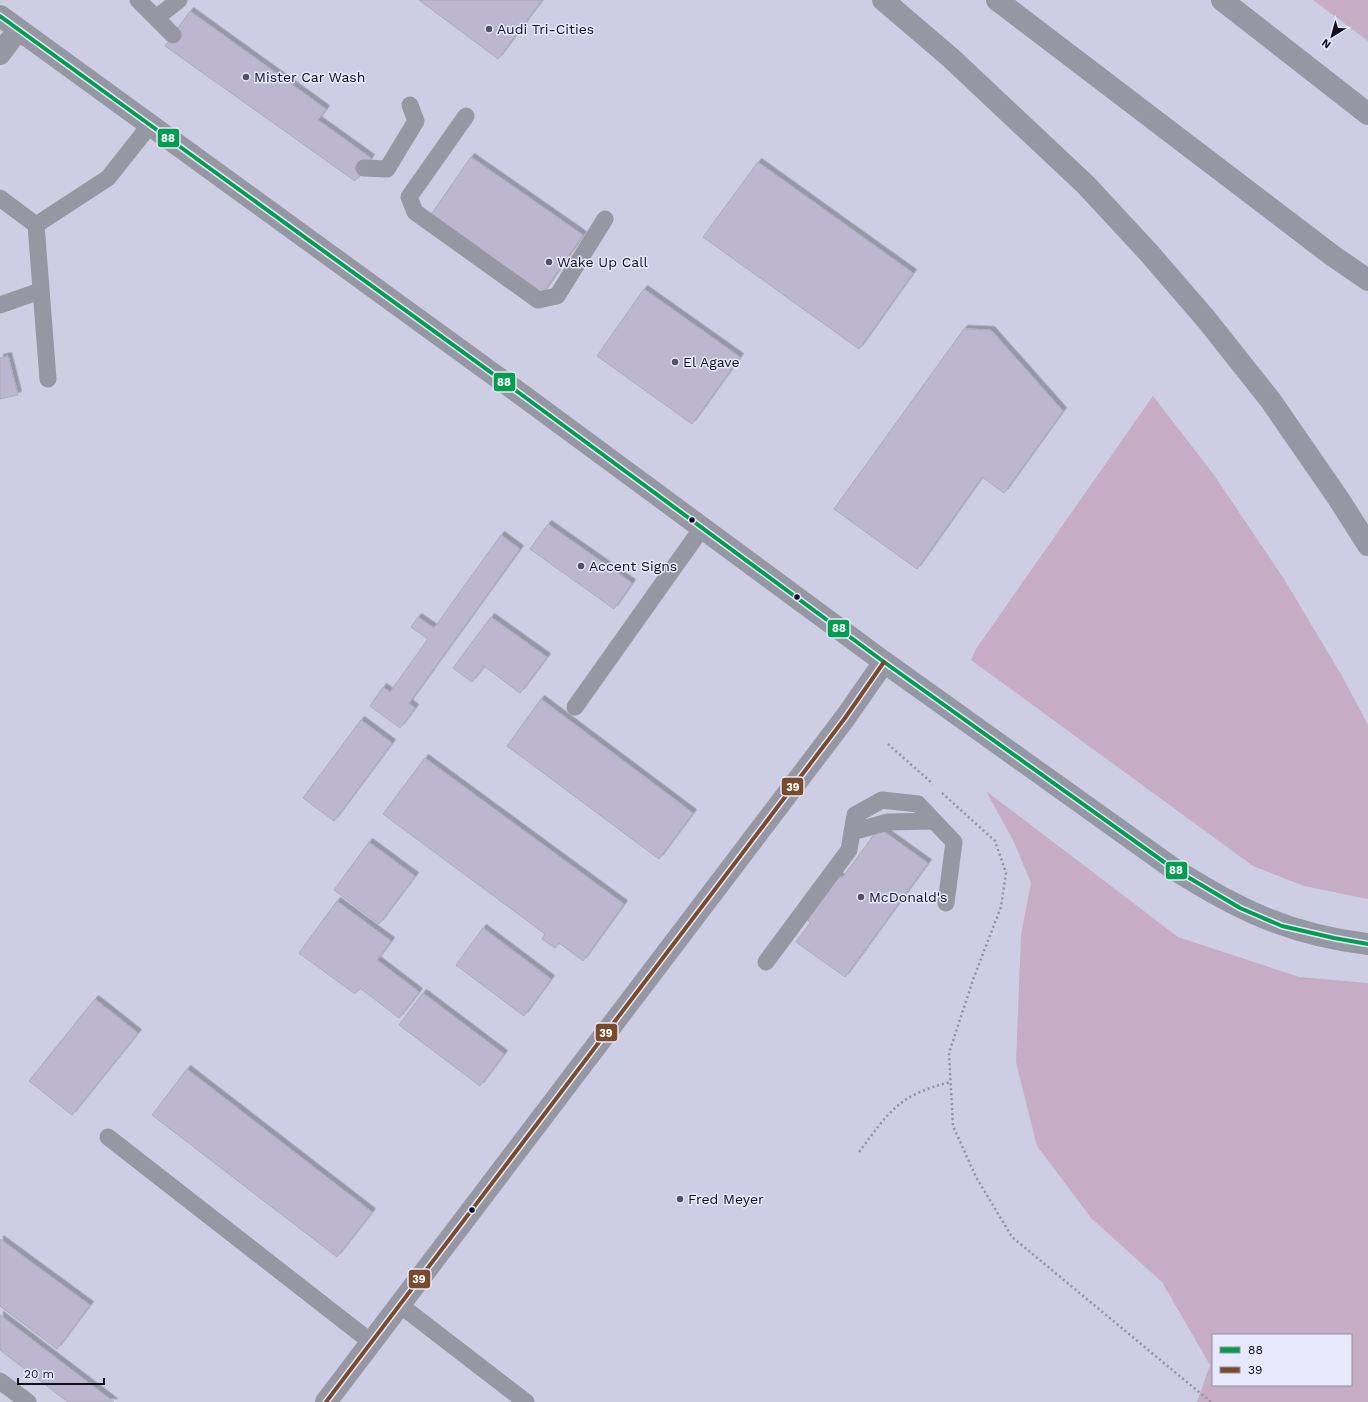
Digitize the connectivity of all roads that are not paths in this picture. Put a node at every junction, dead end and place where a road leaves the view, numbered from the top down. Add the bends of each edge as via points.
1 (138, 0) edge
2 (179, 0) edge
3 (883, 0) edge
4 (997, 0) edge
5 (1222, 0) edge
6 (0, 16) edge
7 (156, 18) junction
8 (18, 30) junction
9 (173, 35) dead end
10 (0, 54) edge
11 (410, 105) dead end
12 (1368, 114) edge
13 (466, 116) dead end
14 (150, 125) junction
15 (364, 168) dead end
16 (0, 198) edge
17 (605, 219) dead end
18 (36, 226) junction
19 (1368, 280) edge
20 (40, 291) junction
21 (0, 305) edge
22 (48, 379) dead end
23 (702, 528) junction
24 (1368, 545) edge
25 (884, 662) junction
26 (575, 707) dead end
27 (933, 821) junction
28 (852, 832) junction
29 (946, 903) dead end
30 (1368, 944) edge
31 (766, 962) dead end
32 (108, 1137) dead end
33 (400, 1305) junction
34 (371, 1342) junction
35 (0, 1381) edge
36 (28, 1402) edge
37 (326, 1402) edge
38 (526, 1402) edge

1 - 7 lane
2 - 7 lane
3 - 24 highway via 951,58 1086,185 1154,259 1271,401
4 - 19 highway
5 - 12 highway
6 - 8 street
7 - 9 lane
8 - 10 street
8 - 14 street
11 - 15 lane via 416,121 387,169
13 - 17 lane via 409,197 415,212 538,300 556,296
14 - 18 lane via 108,178
14 - 23 street
16 - 18 lane
18 - 20 lane
20 - 21 lane
20 - 22 lane
23 - 25 street
23 - 26 lane
25 - 30 main road via 1171,868 1206,890 1282,926
25 - 33 main road via 845,718
27 - 28 lane via 888,822
27 - 28 lane via 918,804 882,800 855,815
27 - 29 lane via 954,842
28 - 31 lane via 848,850
32 - 34 lane
33 - 34 main road
33 - 38 lane
34 - 37 main road
35 - 36 lane

